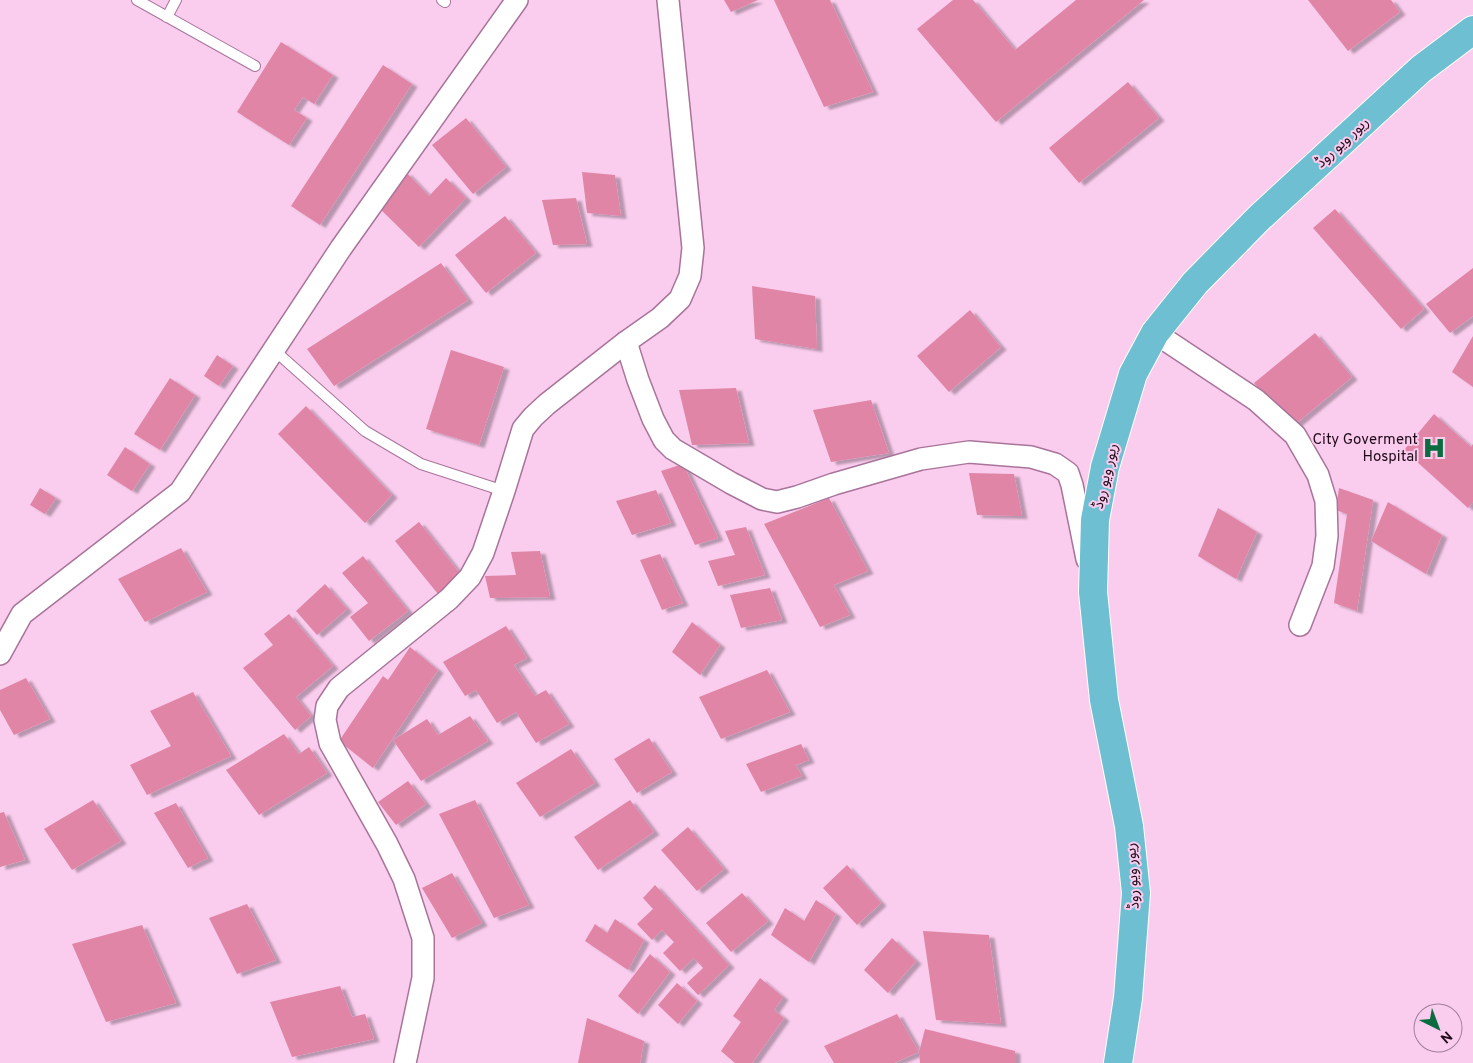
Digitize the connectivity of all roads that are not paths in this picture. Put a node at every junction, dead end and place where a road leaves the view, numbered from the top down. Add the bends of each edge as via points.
1 (137, 0) edge
2 (176, 0) edge
3 (517, 0) edge
4 (668, 0) edge
5 (167, 17) junction
6 (1473, 30) edge
7 (255, 66) dead end
8 (1155, 333) junction
9 (626, 342) junction
10 (274, 350) junction
11 (504, 492) junction
12 (1093, 592) junction
13 (1300, 625) dead end
14 (0, 654) edge
15 (405, 1063) edge
16 (1118, 1063) edge

1 - 5 lane
2 - 5 lane
3 - 10 street via 341,248
4 - 9 street via 693,248 690,276 680,299
5 - 7 lane
6 - 8 highway, ریور ویو روڈ via 1421,69 1259,218 1195,283
8 - 12 highway, ریور ویو روڈ via 1133,374 1105,467 1095,520
8 - 13 street via 1256,400 1295,435 1318,475 1326,501 1327,536 1323,566
9 - 11 street via 533,417 523,430
9 - 12 street via 653,419 664,440 730,483 762,498 777,502 921,459 969,452 1031,457 1056,464 1068,473 1072,485
10 - 11 lane via 365,431 421,464
10 - 14 street via 180,492 22,614
11 - 15 street via 483,553 470,577 449,599 339,688 327,706 325,720 330,743 404,879 423,938 423,978
12 - 16 highway, ریور ویو روڈ via 1104,700 1129,826 1136,893 1128,998

